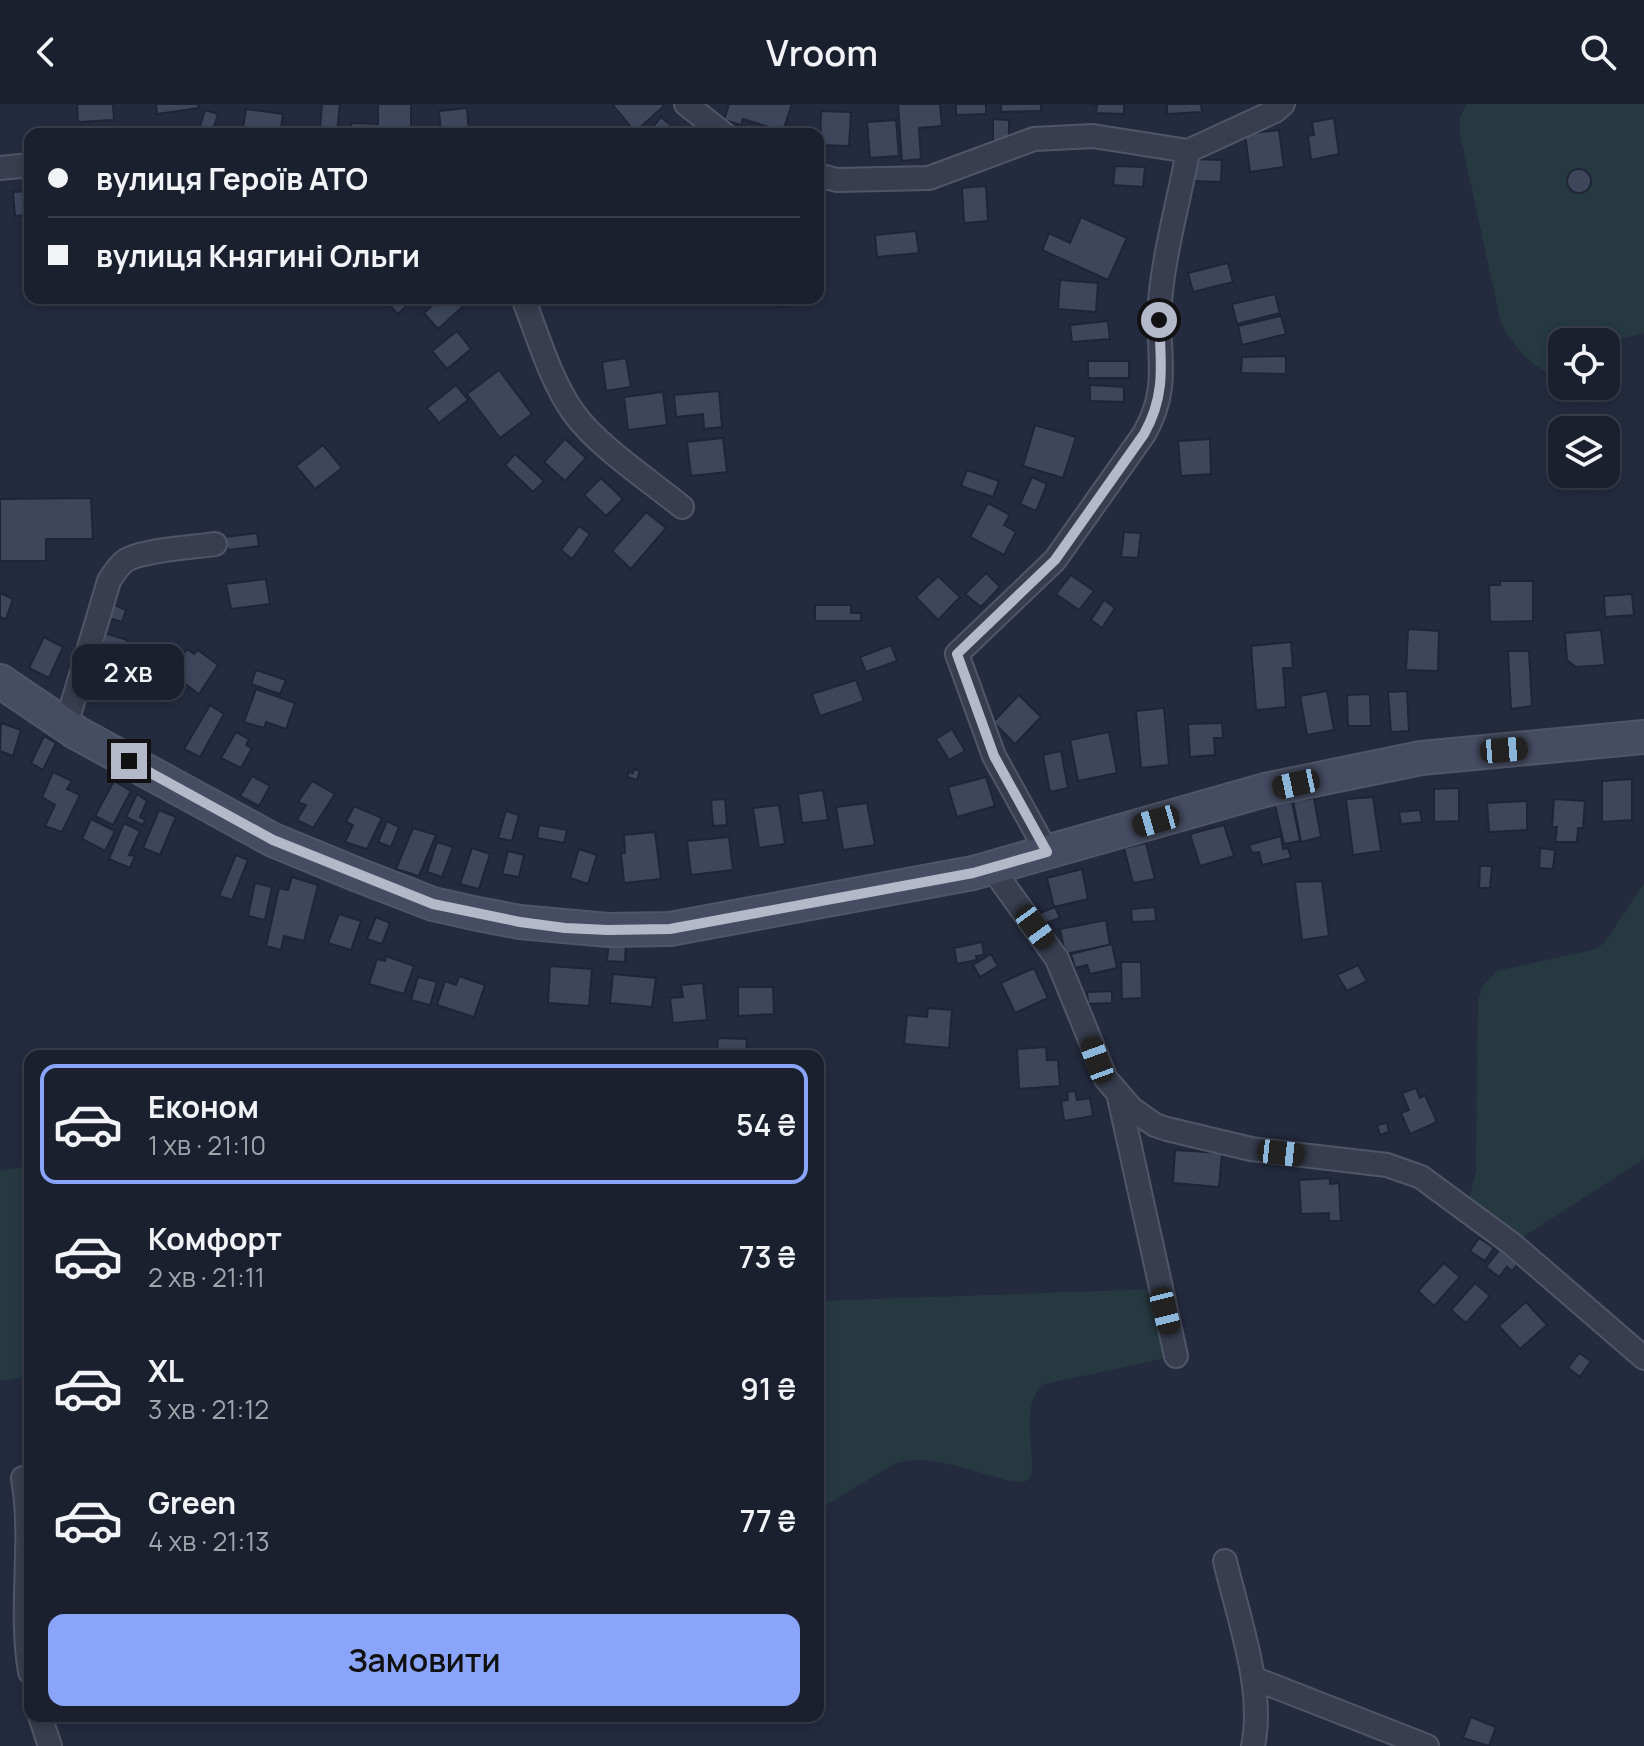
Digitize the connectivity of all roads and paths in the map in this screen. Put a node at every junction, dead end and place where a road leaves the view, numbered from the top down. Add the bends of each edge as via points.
1 (686, 104) edge
2 (1283, 104) edge
3 (716, 128) edge
4 (1188, 151) junction
5 (24, 166) edge
6 (0, 168) edge
7 (824, 177) edge
8 (525, 304) edge
9 (682, 507) dead end
10 (215, 544) dead end
11 (0, 681) edge
12 (66, 725) junction
13 (1644, 737) edge
14 (1047, 852) junction
15 (992, 868) junction
16 (1119, 1096) junction
17 (1176, 1356) dead end
18 (1644, 1358) edge
19 (23, 1478) dead end
20 (24, 1487) edge
21 (1225, 1561) dead end
22 (1253, 1678) junction
23 (42, 1722) edge
24 (50, 1746) edge
25 (1253, 1746) edge
26 (1427, 1746) edge

1 - 3 street
2 - 4 street
4 - 7 street via 1093,136 1034,139 929,178
4 - 14 street via 1160,300 1161,396 1155,415 1055,560 957,654 994,756
5 - 6 street
8 - 9 street via 574,413
10 - 12 street via 143,555 118,567 109,581
11 - 12 street
12 - 15 street via 273,840 433,904 520,922 670,929
13 - 14 street via 1421,758 1265,790
14 - 15 street
15 - 16 street via 1057,959 1101,1070
16 - 17 street
16 - 18 street via 1143,1118 1185,1134 1411,1172 1512,1244
19 - 20 street
21 - 22 street
22 - 25 street
22 - 26 street
23 - 24 street

